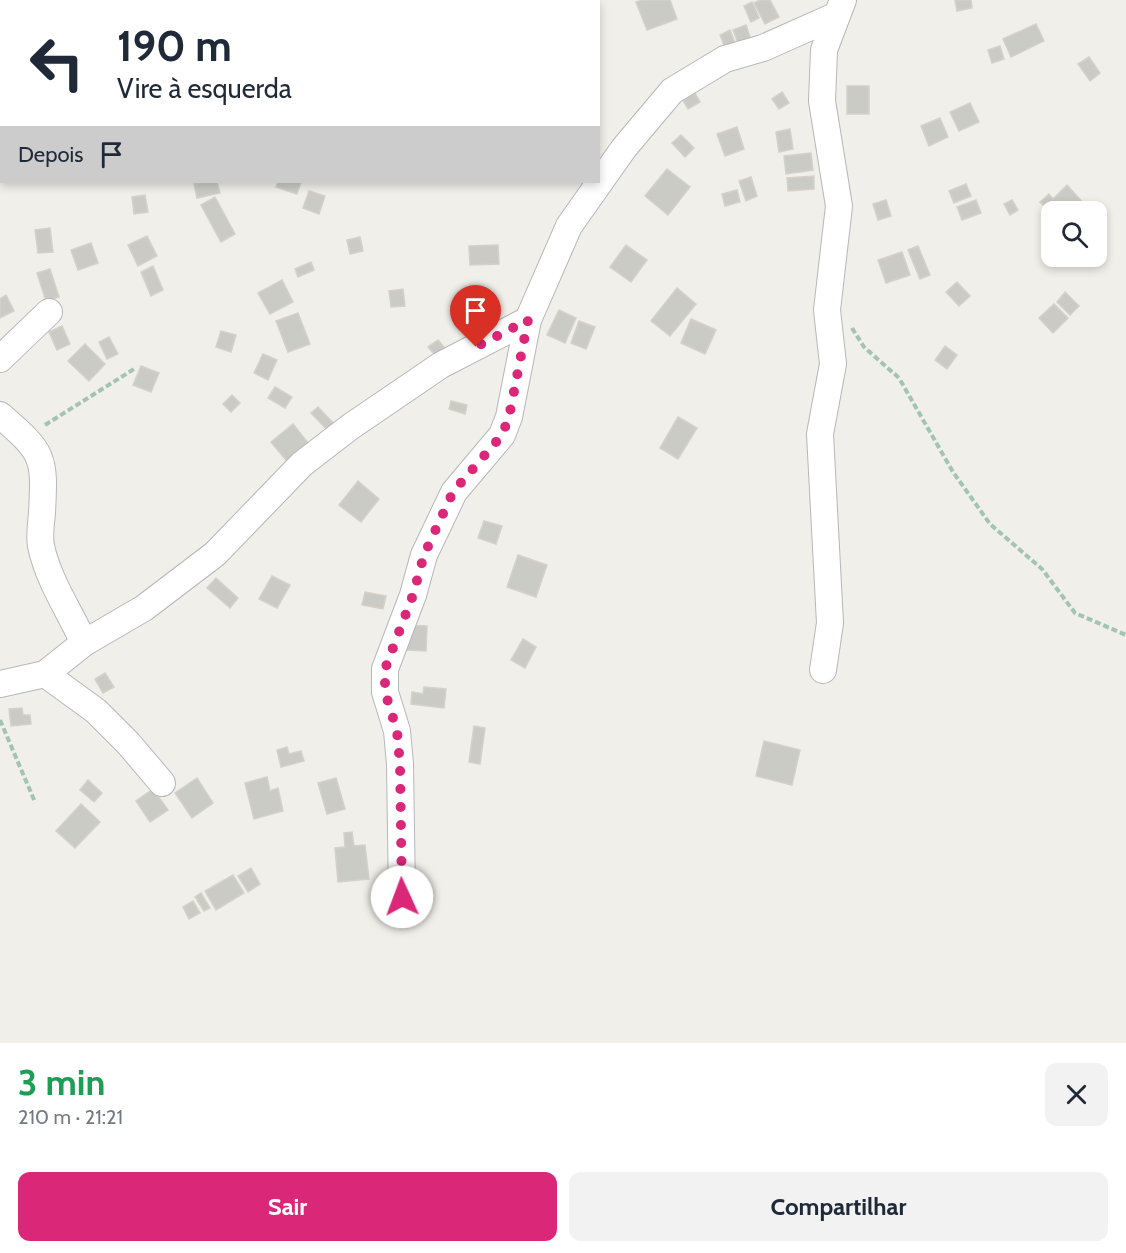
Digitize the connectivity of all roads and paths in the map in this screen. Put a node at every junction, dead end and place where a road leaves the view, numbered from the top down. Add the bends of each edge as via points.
1 (839, 8) edge
2 (600, 182) edge
3 (599, 183) edge
4 (827, 310) junction
5 (49, 312) dead end
6 (528, 320) junction
7 (0, 359) edge
8 (134, 369) dead end
9 (0, 415) edge
10 (31, 442) junction
11 (1126, 634) edge
12 (84, 643) junction
13 (823, 670) dead end
14 (45, 674) junction
15 (0, 684) edge
16 (0, 720) edge
17 (162, 783) dead end
18 (35, 802) dead end
19 (402, 897) dead end

1 - 2 street via 763,48 725,59 672,91
1 - 4 street via 824,50 822,100 838,206
3 - 6 street via 569,226
4 - 11 path via 856,331 864,347 899,378 948,463 990,524 1042,569 1075,613
4 - 13 street via 833,364 820,434 830,599
5 - 7 street
6 - 12 street via 441,365 350,427 302,464 215,554 144,608
6 - 19 street via 502,435 453,492 424,555 385,669 385,692 397,731 400,764
8 - 10 path via 46,423
9 - 10 street
10 - 12 street via 41,456 44,478 40,543
12 - 14 street
14 - 15 street
14 - 17 street via 96,711
16 - 18 path

